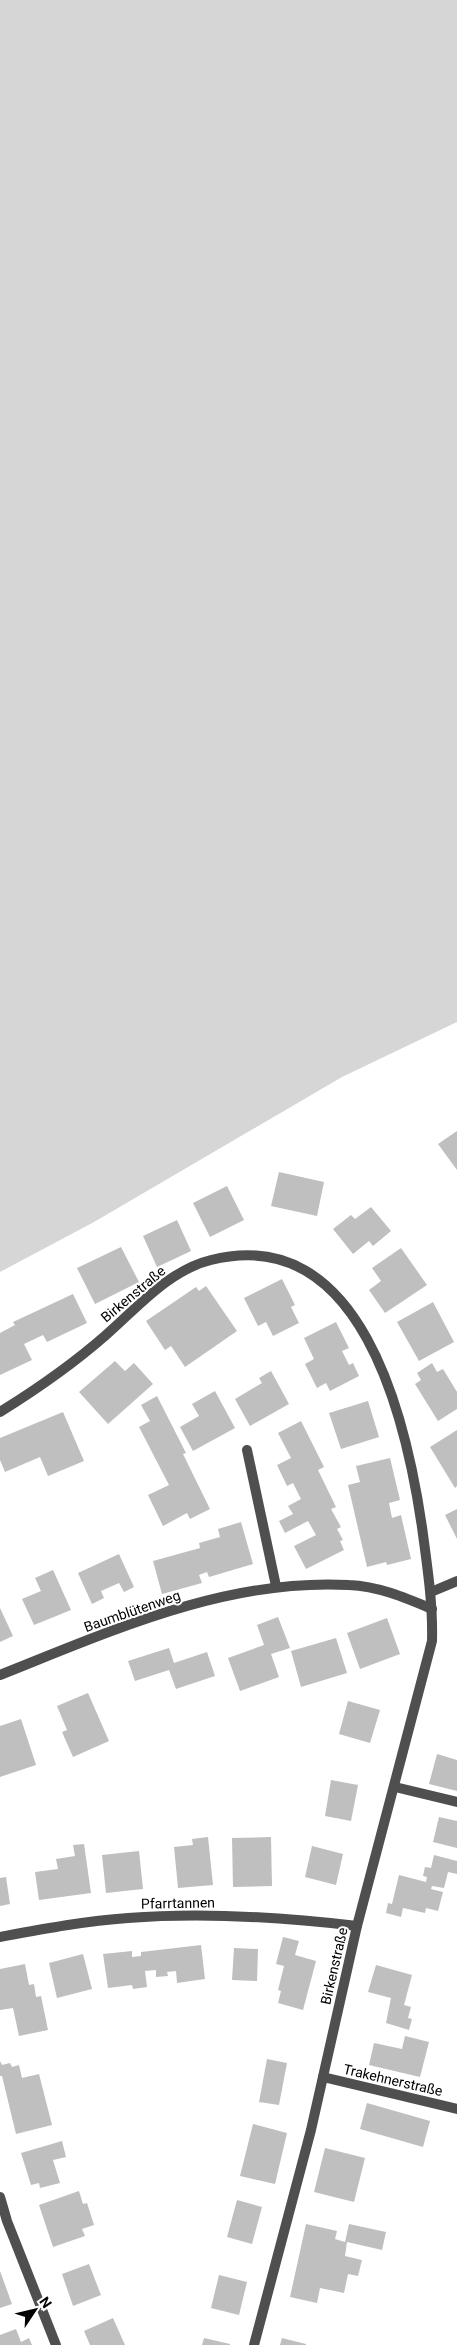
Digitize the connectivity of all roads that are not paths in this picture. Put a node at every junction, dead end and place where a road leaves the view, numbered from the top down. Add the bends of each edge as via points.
1 (0, 1412) edge
2 (247, 1450) dead end
3 (457, 1581) edge
4 (276, 1586) junction
5 (430, 1592) junction
6 (432, 1609) junction
7 (0, 1675) edge
8 (396, 1787) junction
9 (457, 1802) edge
10 (357, 1926) junction
11 (0, 1937) edge
12 (323, 2077) junction
13 (457, 2109) edge
14 (0, 2197) edge
15 (56, 2345) edge
16 (254, 2345) edge

1 - 5 street, Birkenstraße via 68,1365 177,1275 210,1260 242,1256 277,1258 320,1281 346,1306 373,1346 393,1394 416,1488
2 - 4 street
3 - 5 street
4 - 6 street, Baumblütenweg via 350,1585 407,1598
4 - 7 street, Baumblütenweg via 159,1614
5 - 6 street, Birkenstraße
6 - 8 street, Birkenstraße via 432,1641
8 - 9 street
8 - 10 street, Birkenstraße
10 - 11 street, Pfarrtannen via 258,1916 182,1916 82,1923
10 - 12 street, Birkenstraße
12 - 13 street, Trakehnerstraße
12 - 16 street, Birkenstraße
14 - 15 street

